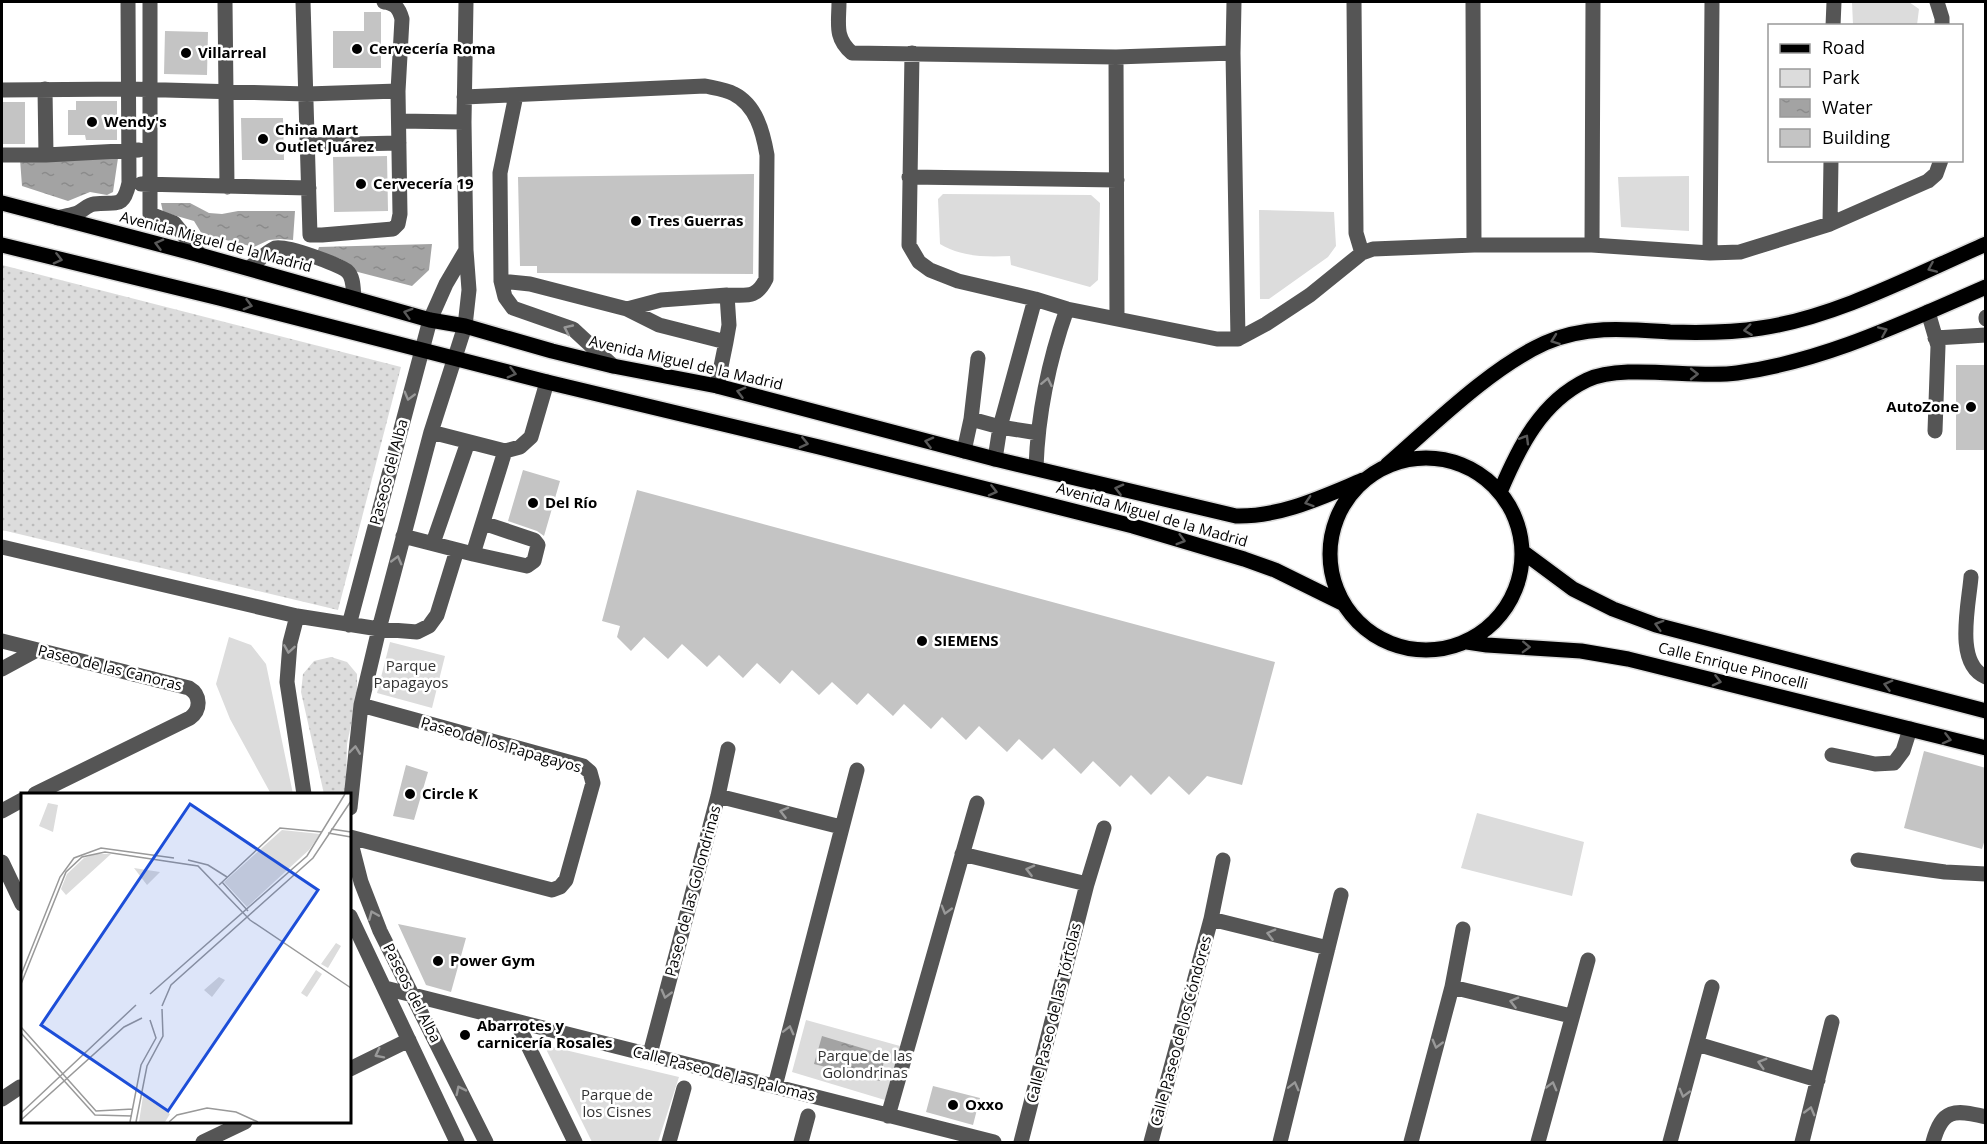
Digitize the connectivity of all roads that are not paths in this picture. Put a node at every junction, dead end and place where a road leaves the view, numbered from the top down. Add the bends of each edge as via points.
1 (128, 2) edge
2 (150, 2) edge
3 (225, 2) edge
4 (303, 2) edge
5 (384, 2) edge
6 (466, 2) edge
7 (839, 2) edge
8 (1234, 2) edge
9 (1354, 2) edge
10 (1473, 2) edge
11 (1593, 2) edge
12 (1712, 2) edge
13 (1834, 2) edge
14 (1937, 2) edge
15 (1833, 24) edge
16 (1942, 24) edge
17 (129, 45) junction
18 (150, 46) junction
19 (912, 53) junction
20 (1233, 53) junction
21 (1116, 57) junction
22 (45, 89) junction
23 (129, 89) junction
24 (2, 90) edge
25 (151, 90) junction
26 (226, 91) junction
27 (398, 91) junction
28 (307, 94) junction
29 (516, 95) junction
30 (464, 98) junction
31 (399, 121) junction
32 (464, 122) junction
33 (399, 143) junction
34 (308, 146) junction
35 (151, 149) junction
36 (128, 150) junction
37 (2, 155) edge
38 (46, 155) junction
39 (1831, 162) edge
40 (1940, 162) edge
41 (909, 177) junction
42 (1117, 180) junction
43 (129, 183) junction
44 (152, 185) junction
45 (227, 187) junction
46 (309, 188) junction
47 (2, 203) edge
48 (58, 218) junction
49 (1830, 224) junction
50 (310, 235) junction
51 (1986, 244) edge
52 (2, 245) edge
53 (1474, 245) junction
54 (1592, 245) junction
55 (466, 250) junction
56 (1362, 253) junction
57 (1710, 253) junction
58 (200, 255) junction
59 (308, 255) junction
60 (249, 268) junction
61 (501, 281) junction
62 (1986, 287) edge
63 (727, 295) junction
64 (354, 298) junction
65 (1035, 299) junction
66 (627, 309) junction
67 (1067, 309) junction
68 (1928, 312) junction
69 (1117, 318) junction
70 (430, 320) junction
71 (465, 326) junction
72 (1986, 335) edge
73 (1935, 338) junction
74 (1238, 339) junction
75 (726, 342) junction
76 (420, 351) junction
77 (978, 358) dead end
78 (455, 359) junction
79 (613, 366) junction
80 (547, 382) junction
81 (717, 386) junction
82 (971, 419) junction
83 (1000, 427) junction
84 (1935, 431) dead end
85 (431, 432) junction
86 (1038, 433) junction
87 (468, 442) junction
88 (505, 451) junction
89 (964, 451) junction
90 (995, 459) junction
91 (1387, 465) junction
92 (1036, 467) junction
93 (1363, 480) junction
94 (1500, 492) junction
95 (483, 523) junction
96 (403, 536) junction
97 (433, 543) junction
98 (2, 547) edge
99 (465, 552) junction
100 (1523, 552) junction
101 (1971, 577) dead end
102 (1342, 603) junction
103 (297, 616) junction
104 (349, 625) junction
105 (379, 629) junction
106 (2, 641) edge
107 (1467, 642) junction
108 (37, 650) junction
109 (2, 669) edge
110 (1986, 677) edge
111 (362, 705) junction
112 (1986, 711) edge
113 (1910, 729) junction
114 (1986, 748) edge
115 (728, 749) dead end
116 (1832, 755) dead end
117 (857, 770) dead end
118 (39, 793) edge
119 (304, 793) edge
120 (718, 796) junction
121 (351, 799) edge
122 (21, 801) edge
123 (977, 803) dead end
124 (2, 811) edge
125 (841, 827) junction
126 (1104, 828) dead end
127 (351, 838) edge
128 (351, 842) edge
129 (962, 854) junction
130 (1223, 860) dead end
131 (1858, 860) dead end
132 (2, 862) edge
133 (1986, 874) edge
134 (1087, 884) junction
135 (1341, 895) dead end
136 (21, 902) edge
137 (1211, 919) junction
138 (351, 924) edge
139 (1463, 929) dead end
140 (1328, 948) junction
141 (1587, 960) dead end
142 (1452, 987) junction
143 (1712, 987) dead end
144 (385, 988) junction
145 (413, 995) junction
146 (1571, 1016) junction
147 (516, 1021) junction
148 (1832, 1022) dead end
149 (409, 1040) junction
150 (1697, 1044) junction
151 (650, 1054) junction
152 (351, 1069) edge
153 (1818, 1080) junction
154 (775, 1086) junction
155 (20, 1087) dead end
156 (684, 1088) dead end
157 (2, 1099) edge
158 (808, 1116) dead end
159 (888, 1116) junction
160 (1986, 1117) edge
161 (243, 1123) edge
162 (933, 1135) edge
163 (203, 1143) edge
164 (457, 1143) edge
165 (486, 1143) edge
166 (575, 1143) edge
167 (669, 1143) edge
168 (801, 1143) edge
169 (994, 1143) edge
170 (1021, 1143) edge
171 (1152, 1143) edge
172 (1280, 1143) edge
173 (1411, 1143) edge
174 (1538, 1143) edge
175 (1670, 1143) edge
176 (1802, 1143) edge
177 (1933, 1143) edge

1 - 17 street
2 - 18 street
3 - 26 street
4 - 28 street
5 - 27 street via 395,5 402,19
6 - 30 street, Paseos del Alba
7 - 19 street via 839,36 852,53
8 - 20 street
9 - 56 street via 1356,233
10 - 53 street
11 - 54 street
12 - 57 street
13 - 15 street
14 - 16 street
17 - 18 street
17 - 23 street
18 - 25 street
19 - 21 street
19 - 41 street
20 - 21 street
20 - 74 street
21 - 42 street
22 - 23 street
22 - 24 street
22 - 38 street
23 - 25 street
23 - 36 street
25 - 26 street
25 - 35 street
26 - 28 street
26 - 45 street
27 - 28 street
27 - 31 street
28 - 34 street
29 - 30 street
29 - 61 street via 500,172
29 - 63 street via 705,86 734,94 752,108 767,155 766,279 753,295
30 - 32 street, Paseos del Alba
31 - 32 street
31 - 33 street
32 - 55 street, Paseos del Alba
33 - 34 street
33 - 50 street via 400,214 393,230
34 - 46 street
35 - 36 street
35 - 44 street
36 - 38 street
36 - 43 street
37 - 38 street
39 - 49 street
40 - 49 street via 1928,181
41 - 42 street
41 - 65 street via 909,245 919,262 958,281
42 - 69 street
43 - 44 street
43 - 48 street via 121,202 91,204
44 - 45 street
44 - 58 street via 150,214 174,223
45 - 46 street
46 - 50 street
47 - 48 main road, Avenida Miguel de la Madrid
58 -> 48 main road, Avenida Miguel de la Madrid
49 - 57 street via 1740,252
50 - 59 street
51 -> 91 main road via 1797,321 1733,332 1612,328 1569,335 1545,344 1496,374
52 -> 76 main road, Avenida Miguel de la Madrid
53 - 54 street
53 - 56 street via 1373,249
54 - 57 street
55 - 70 street, Paseos del Alba
55 - 71 street, Paseos del Alba via 469,290
56 - 74 street via 1310,295
58 - 60 main road, Avenida Miguel de la Madrid
59 - 60 street via 279,248
59 - 64 street via 346,271
60 - 64 main road, Avenida Miguel de la Madrid
61 - 66 street via 530,284
79 -> 61 street via 573,329 513,308
62 - 68 main road
63 - 66 street via 661,300
63 - 75 street
70 -> 64 main road, Avenida Miguel de la Madrid
65 - 67 street
65 - 83 street
66 - 75 street via 659,325
67 - 69 street
86 -> 67 street via 1050,368
68 - 73 street
94 -> 68 main road via 1525,438 1548,408 1589,379 1621,374 1735,374 1776,366 1848,346
69 - 74 street via 1216,339
70 - 71 main road, Avenida Miguel de la Madrid
70 - 76 street, Paseos del Alba
71 - 78 street, Paseos del Alba
71 - 79 main road, Avenida Miguel de la Madrid
72 - 73 street
73 - 84 street
75 - 81 street
76 - 78 main road, Avenida Miguel de la Madrid
76 -> 104 street, Paseos del Alba
77 - 82 street
78 -> 80 main road, Avenida Miguel de la Madrid
78 - 85 street, Paseos del Alba
79 - 81 main road, Avenida Miguel de la Madrid
80 - 88 street via 531,437 520,447
80 -> 102 main road, Avenida Miguel de la Madrid via 1133,526 1275,570
89 -> 81 main road, Avenida Miguel de la Madrid
82 - 83 street
82 - 89 street
83 - 86 street
83 - 90 street
85 - 87 street
85 - 96 street, Paseos del Alba
86 - 92 street
87 - 88 street
87 - 97 street
88 - 95 street
89 - 90 main road, Avenida Miguel de la Madrid
90 - 92 main road, Avenida Miguel de la Madrid
91 - 93 main road
91 - 94 main road via 1413,458 1457,462
93 -> 92 main road, Avenida Miguel de la Madrid via 1314,501 1269,514 1236,516
93 - 102 main road via 1347,496 1330,538 1333,583
94 - 100 main road via 1516,520
95 - 99 street
95 - 99 street via 534,540 538,545 534,561 527,566
96 - 97 street
105 -> 96 street, Paseos del Alba
97 - 99 street
98 - 103 street
99 - 105 street via 429,626 417,632
100 - 107 main road via 1519,580 1508,605 1491,626
112 -> 100 main road, Calle Enrique Pinocelli via 1656,625 1573,589
101 - 110 street via 1967,653 1974,669
102 - 107 main road via 1376,637 1398,647 1421,651
103 - 104 street
103 -> 119 street via 287,682
104 - 105 street
105 - 111 street, Paseos del Alba
106 - 108 street, Paseo de las Canoras
107 -> 113 main road, Calle Enrique Pinocelli via 1581,651 1628,659
108 - 109 street
108 - 118 street, Paseo de las Canoras via 189,688 197,695 198,706 190,718
121 -> 111 street, Paseos del Alba
111 - 127 street, Paseo de los Papagayos via 583,766 593,783 566,880 552,890
113 -> 114 main road, Calle Enrique Pinocelli
113 - 116 street via 1903,751 1894,763 1875,764
115 - 120 street
117 - 125 street
125 -> 120 street, Paseo de las Golondrinas
120 -> 151 street, Paseo de las Golondrinas
122 - 124 street
123 - 129 street
154 -> 125 street
126 - 134 street, Calle Paseo de las Tórtolas
145 -> 128 street, Paseos del Alba via 368,901
134 -> 129 street
129 -> 159 street
130 - 137 street, Calle Paseo de los Cóndores
131 - 133 street via 1944,873
132 - 136 street
134 - 170 street, Calle Paseo de las Tórtolas
135 - 140 street
140 -> 137 street, Calle Paseo de los Cóndores
137 - 171 street, Calle Paseo de los Cóndores
138 - 144 street, Paseos del Alba
139 - 142 street
172 -> 140 street
141 - 146 street
146 -> 142 street
142 -> 173 street
143 - 150 street
144 - 145 street, Calle Paseo de las Palomas
144 - 149 street, Paseos del Alba
145 - 147 street, Calle Paseo de las Palomas
165 -> 145 street, Paseos del Alba
174 -> 146 street
147 - 151 street, Calle Paseo de las Palomas
147 - 166 street
148 - 153 street
149 -> 152 street
149 - 164 street, Paseos del Alba
153 -> 150 street
150 -> 175 street
151 - 154 street, Calle Paseo de las Palomas
176 -> 153 street
154 - 159 street, Calle Paseo de las Palomas
155 - 157 street
156 - 167 street
158 - 168 street
159 - 162 street, Calle Paseo de las Palomas
160 - 177 street via 1962,1112 1946,1116 1937,1127
161 - 163 street
162 - 169 street, Calle Paseo de las Palomas

